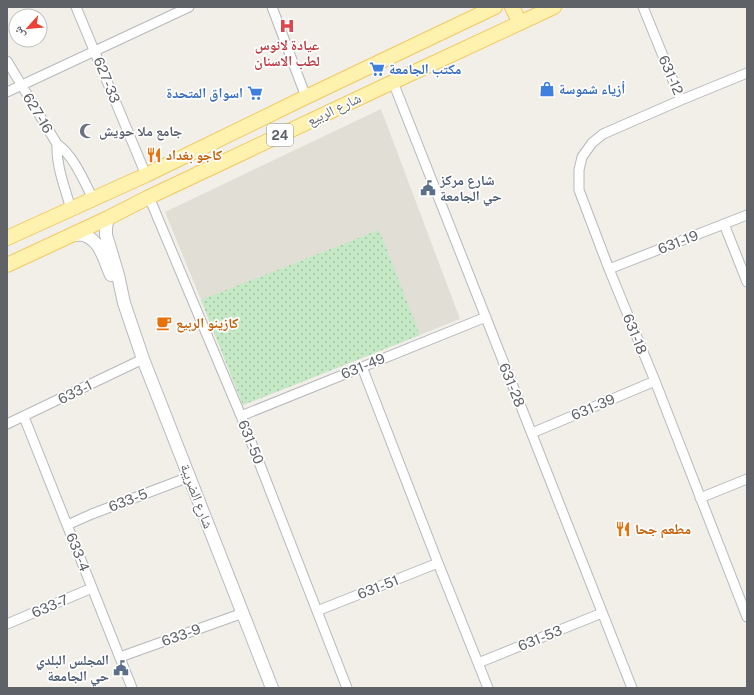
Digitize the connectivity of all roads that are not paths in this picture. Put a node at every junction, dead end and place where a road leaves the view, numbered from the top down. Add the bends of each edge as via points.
1 (76, 7) edge
2 (189, 7) edge
3 (272, 7) edge
4 (495, 7) edge
5 (512, 7) edge
6 (554, 7) edge
7 (643, 7) edge
8 (520, 23) junction
9 (95, 51) junction
10 (7, 61) edge
11 (747, 73) edge
12 (393, 82) junction
13 (22, 85) junction
14 (7, 92) edge
15 (306, 97) junction
16 (681, 100) junction
17 (57, 144) junction
18 (146, 175) junction
19 (149, 198) junction
20 (93, 199) junction
21 (71, 209) junction
22 (747, 215) edge
23 (108, 218) junction
24 (724, 224) junction
25 (74, 234) junction
26 (7, 238) edge
27 (7, 266) edge
28 (609, 269) junction
29 (747, 282) edge
30 (124, 303) junction
31 (486, 317) junction
32 (143, 359) junction
33 (362, 366) junction
34 (655, 381) junction
35 (241, 416) junction
36 (24, 417) junction
37 (7, 424) edge
38 (532, 433) junction
39 (189, 477) junction
40 (747, 479) edge
41 (700, 498) junction
42 (67, 525) junction
43 (438, 563) junction
44 (92, 588) junction
45 (317, 611) junction
46 (243, 613) junction
47 (602, 613) junction
48 (747, 617) edge
49 (7, 624) edge
50 (120, 657) junction
51 (478, 663) junction
52 (132, 688) edge
53 (272, 688) edge
54 (347, 688) edge
55 (488, 688) edge
56 (632, 688) edge

1 - 9 street, 627-33
2 - 9 street
3 - 15 street
4 - 15 main road, شارع الربيع / 24
5 - 8 main road
6 - 8 main road, شارع الربيع / 24
7 - 16 street, 631-12
8 - 12 main road, شارع الربيع / 24
9 - 13 street
9 - 18 street, 627-33
10 - 13 street, 627-16
11 - 16 street, 631-12
12 - 19 main road, شارع الربيع / 24
12 - 31 street, 631-28
13 - 14 street
13 - 17 street, 627-16
15 - 18 main road, شارع الربيع / 24
16 - 28 street, 631-18 via 603,134 592,143 582,157 579,190
17 - 20 street, 627-16 via 64,149 81,174
17 - 21 street, 627-16 via 58,163
18 - 20 main road, شارع الربيع / 24
19 - 23 main road, شارع الربيع / 24
19 - 35 street, 631-50
20 - 21 main road, شارع الربيع / 24
21 - 26 main road, شارع الربيع / 24
22 - 24 street, 631-19
23 - 25 main road, شارع الربيع / 24
23 - 30 street, شارع الضريبة via 106,235
24 - 28 street, 631-19
24 - 29 street
25 - 27 main road, شارع الربيع / 24
25 - 30 street, شارع الضريبة via 85,235 98,245
28 - 34 street, 631-18
30 - 32 street, شارع الضريبة
31 - 33 street, 631-49
31 - 38 street, 631-28
32 - 36 street, 633-1
32 - 39 street, شارع الضريبة
33 - 35 street, 631-49
33 - 43 street
34 - 38 street, 631-39
34 - 41 street, 631-18
35 - 45 street, 631-50
36 - 37 street, 633-1
36 - 42 street, 633-4
38 - 47 street, 631-28
39 - 42 street, 633-5
39 - 46 street, شارع الضريبة
40 - 41 street
41 - 48 street, 631-18
42 - 44 street, 633-4
43 - 45 street, 631-51
43 - 51 street
44 - 49 street, 633-7
44 - 50 street, 633-4
45 - 54 street, 631-50
46 - 50 street, 633-9
46 - 53 street, شارع الضريبة
47 - 51 street, 631-53
47 - 56 street, 631-28
50 - 52 street, 633-4
51 - 55 street

